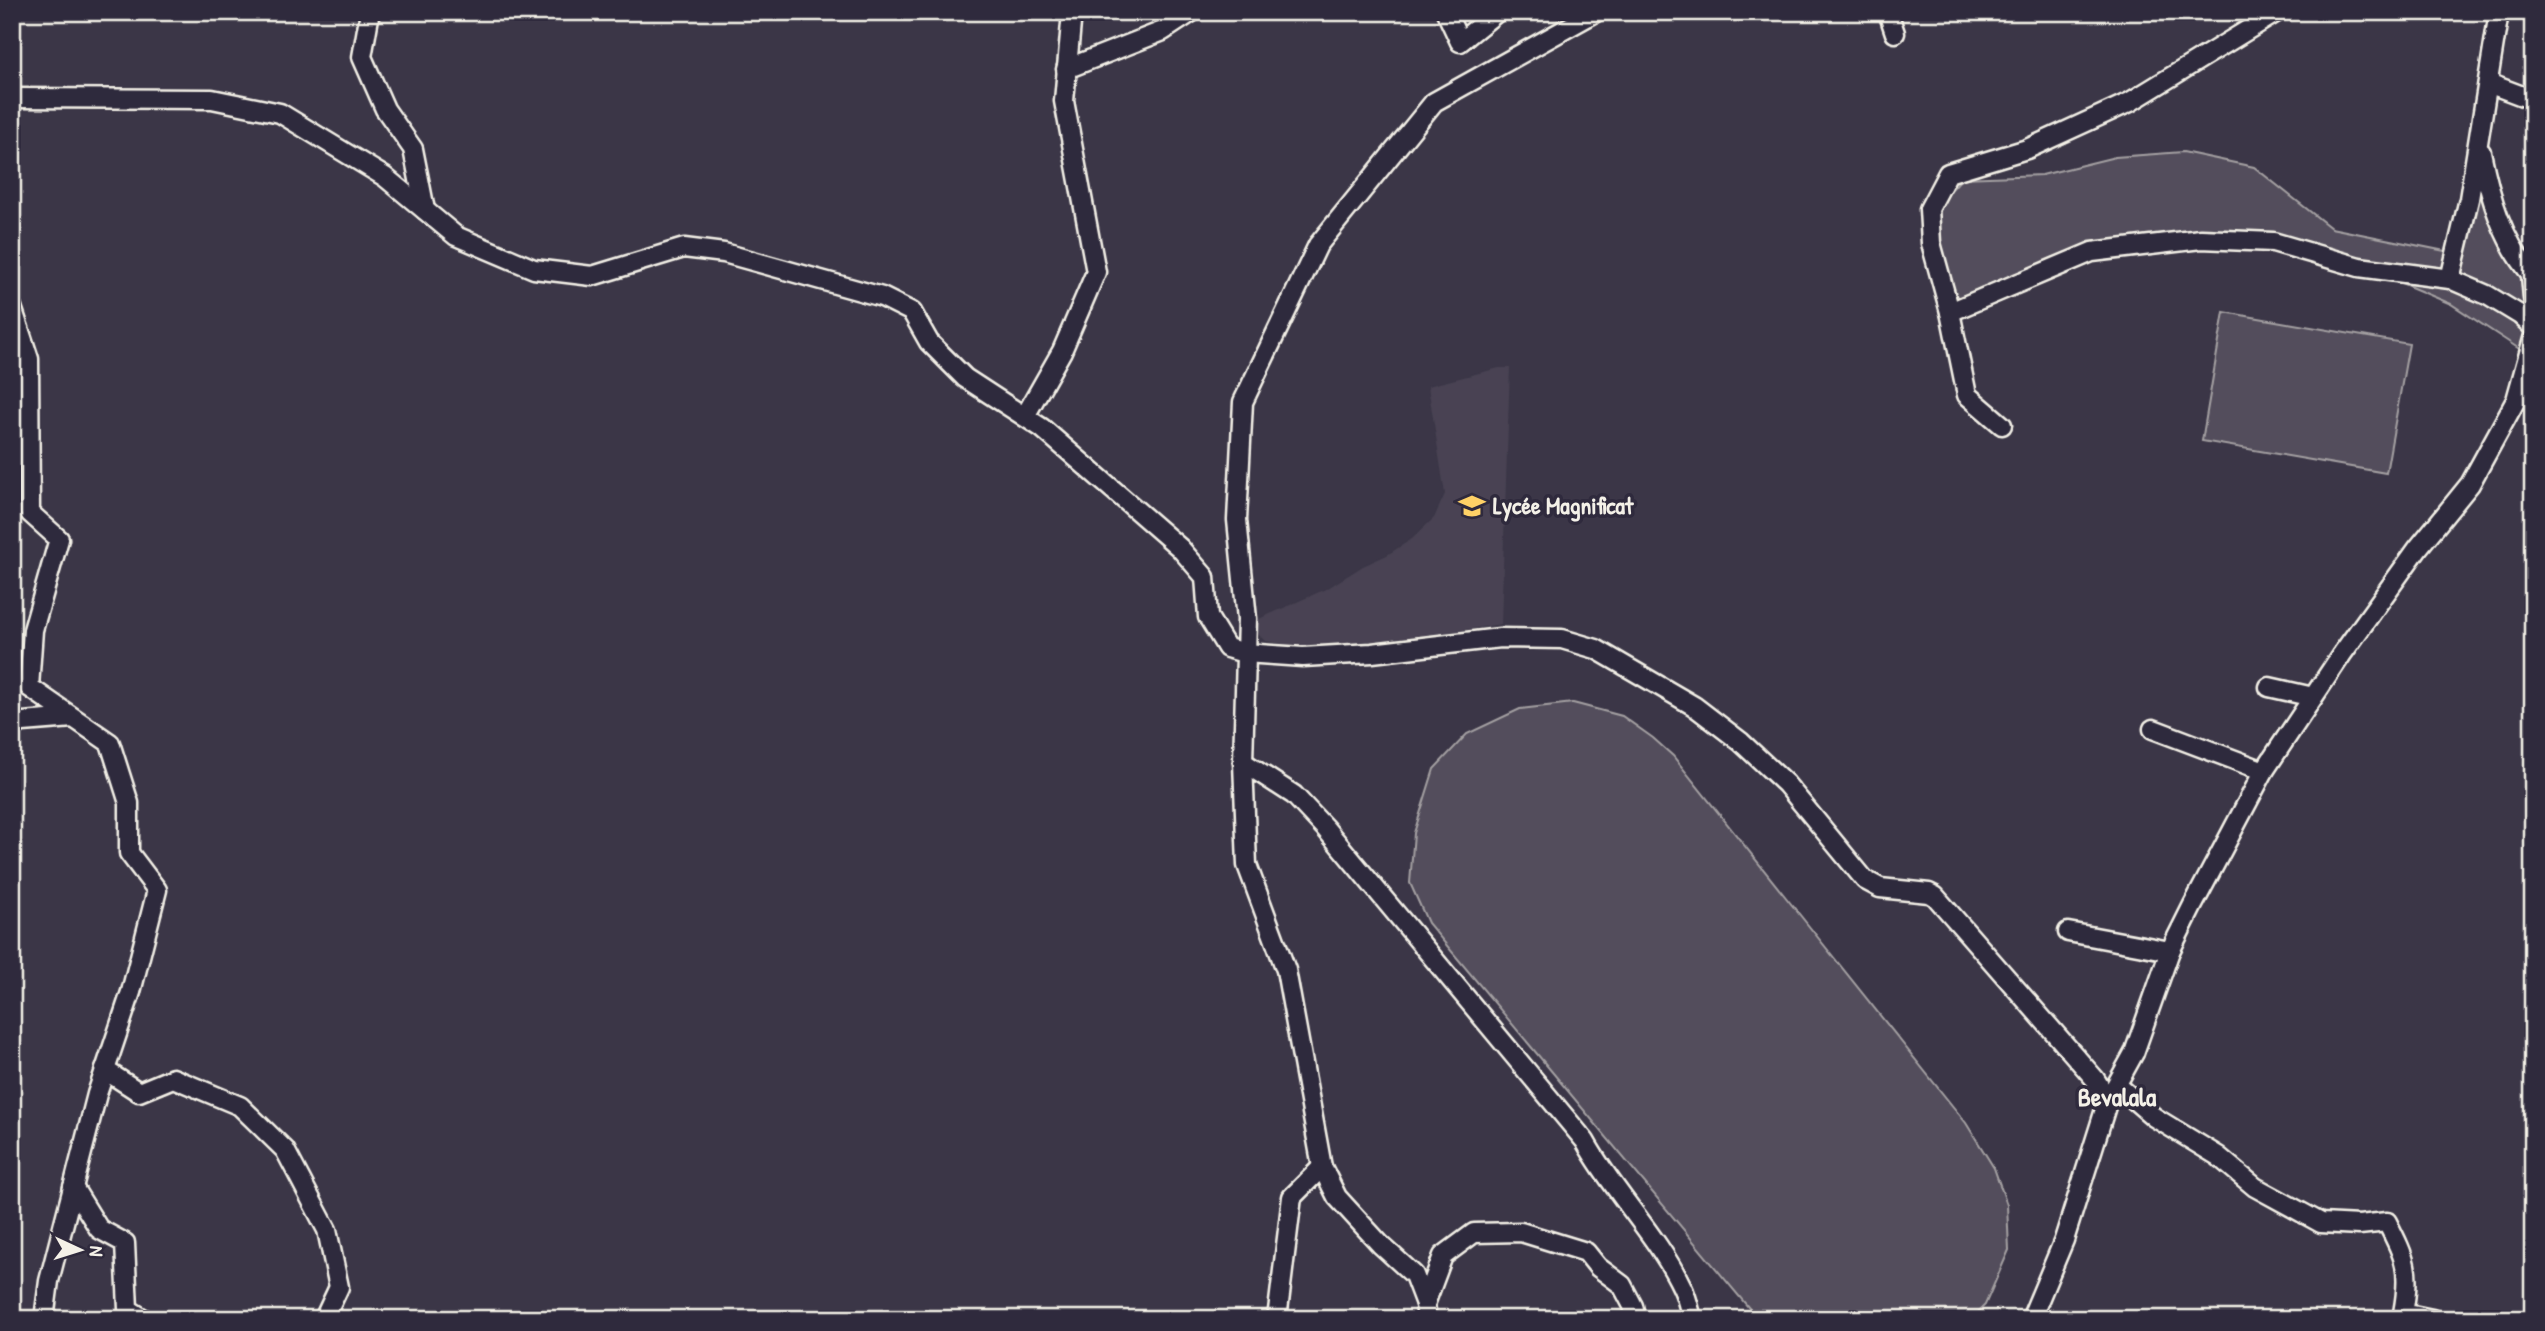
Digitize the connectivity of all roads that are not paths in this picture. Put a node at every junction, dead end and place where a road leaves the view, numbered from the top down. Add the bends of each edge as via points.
1 (370, 12) edge
2 (1072, 12) edge
3 (1192, 12) edge
4 (1446, 12) edge
5 (1497, 12) edge
6 (1596, 12) edge
7 (1888, 12) edge
8 (2277, 12) edge
9 (2499, 12) edge
10 (1895, 33) dead end
11 (1066, 69) junction
12 (2488, 83) junction
13 (12, 98) edge
14 (2533, 100) edge
15 (2478, 141) junction
16 (425, 210) junction
17 (2532, 276) edge
18 (2450, 279) junction
19 (2533, 298) edge
20 (12, 307) edge
21 (1951, 312) junction
22 (2533, 327) edge
23 (2533, 339) edge
24 (1025, 416) junction
25 (2002, 425) dead end
26 (1245, 653) junction
27 (2269, 687) dead end
28 (2313, 696) junction
29 (73, 718) junction
30 (12, 726) edge
31 (2153, 729) dead end
32 (1243, 762) junction
33 (2264, 771) junction
34 (2068, 932) dead end
35 (2170, 951) junction
36 (105, 1070) junction
37 (2113, 1093) junction
38 (1322, 1167) junction
39 (73, 1187) junction
40 (1426, 1311) edge
41 (44, 1319) edge
42 (144, 1319) edge
43 (324, 1319) edge
44 (1277, 1319) edge
45 (1636, 1319) edge
46 (1692, 1319) edge
47 (2031, 1319) edge
48 (2432, 1319) edge

1 - 16 street via 362,57 385,108 413,149
2 - 11 street
3 - 11 street via 1163,31
4 - 5 street via 1461,42
6 - 26 street via 1434,102 1318,245 1243,402 1237,520 1247,619
7 - 10 street
8 - 21 street via 2130,102 2027,149 1948,173 1929,209 1931,243
9 - 12 street
11 - 24 street via 1064,101 1096,272 1062,351
12 - 14 street
12 - 15 street
13 - 16 street via 212,99 280,113 385,177
15 - 17 street via 2490,196 2509,244
15 - 18 street
16 - 24 street via 456,236 534,268 592,276 684,248 724,253 882,297 912,312 929,342 965,378
17 - 19 street
18 - 21 street via 2358,267 2273,242 2202,239 2092,252
18 - 22 street via 2487,295
20 - 29 street via 29,359 30,513 59,539 33,630 29,687
21 - 25 street via 1968,395
23 - 28 street via 2516,400 2470,484 2418,548
24 - 26 street via 1180,548 1205,576 1208,617 1227,648
26 - 32 street
26 - 37 street via 1358,654 1500,638 1562,639 1596,649 1694,706 1741,742 1786,784 1865,880 1880,888 1935,896 2095,1079
27 - 28 street
28 - 33 street
29 - 30 street
29 - 36 street via 110,743 129,803 129,853 157,890
31 - 33 street
32 - 38 street via 1247,865 1286,970
32 - 46 street via 1294,795 1325,828 1585,1141 1600,1169 1670,1263
33 - 35 street
34 - 35 street
35 - 37 street via 2134,1053
36 - 39 street
36 - 43 street via 139,1092 173,1079 240,1106 285,1150 327,1230 339,1287
37 - 47 street via 2064,1240
37 - 48 street via 2218,1156 2255,1187 2321,1223 2388,1222 2405,1257 2408,1287 2403,1312
38 - 40 street via 1337,1197 1414,1275
38 - 44 street via 1292,1197
39 - 41 street
39 - 42 street via 99,1229 125,1243 128,1309
40 - 45 street via 1443,1256 1474,1233 1521,1231 1586,1252 1622,1286

